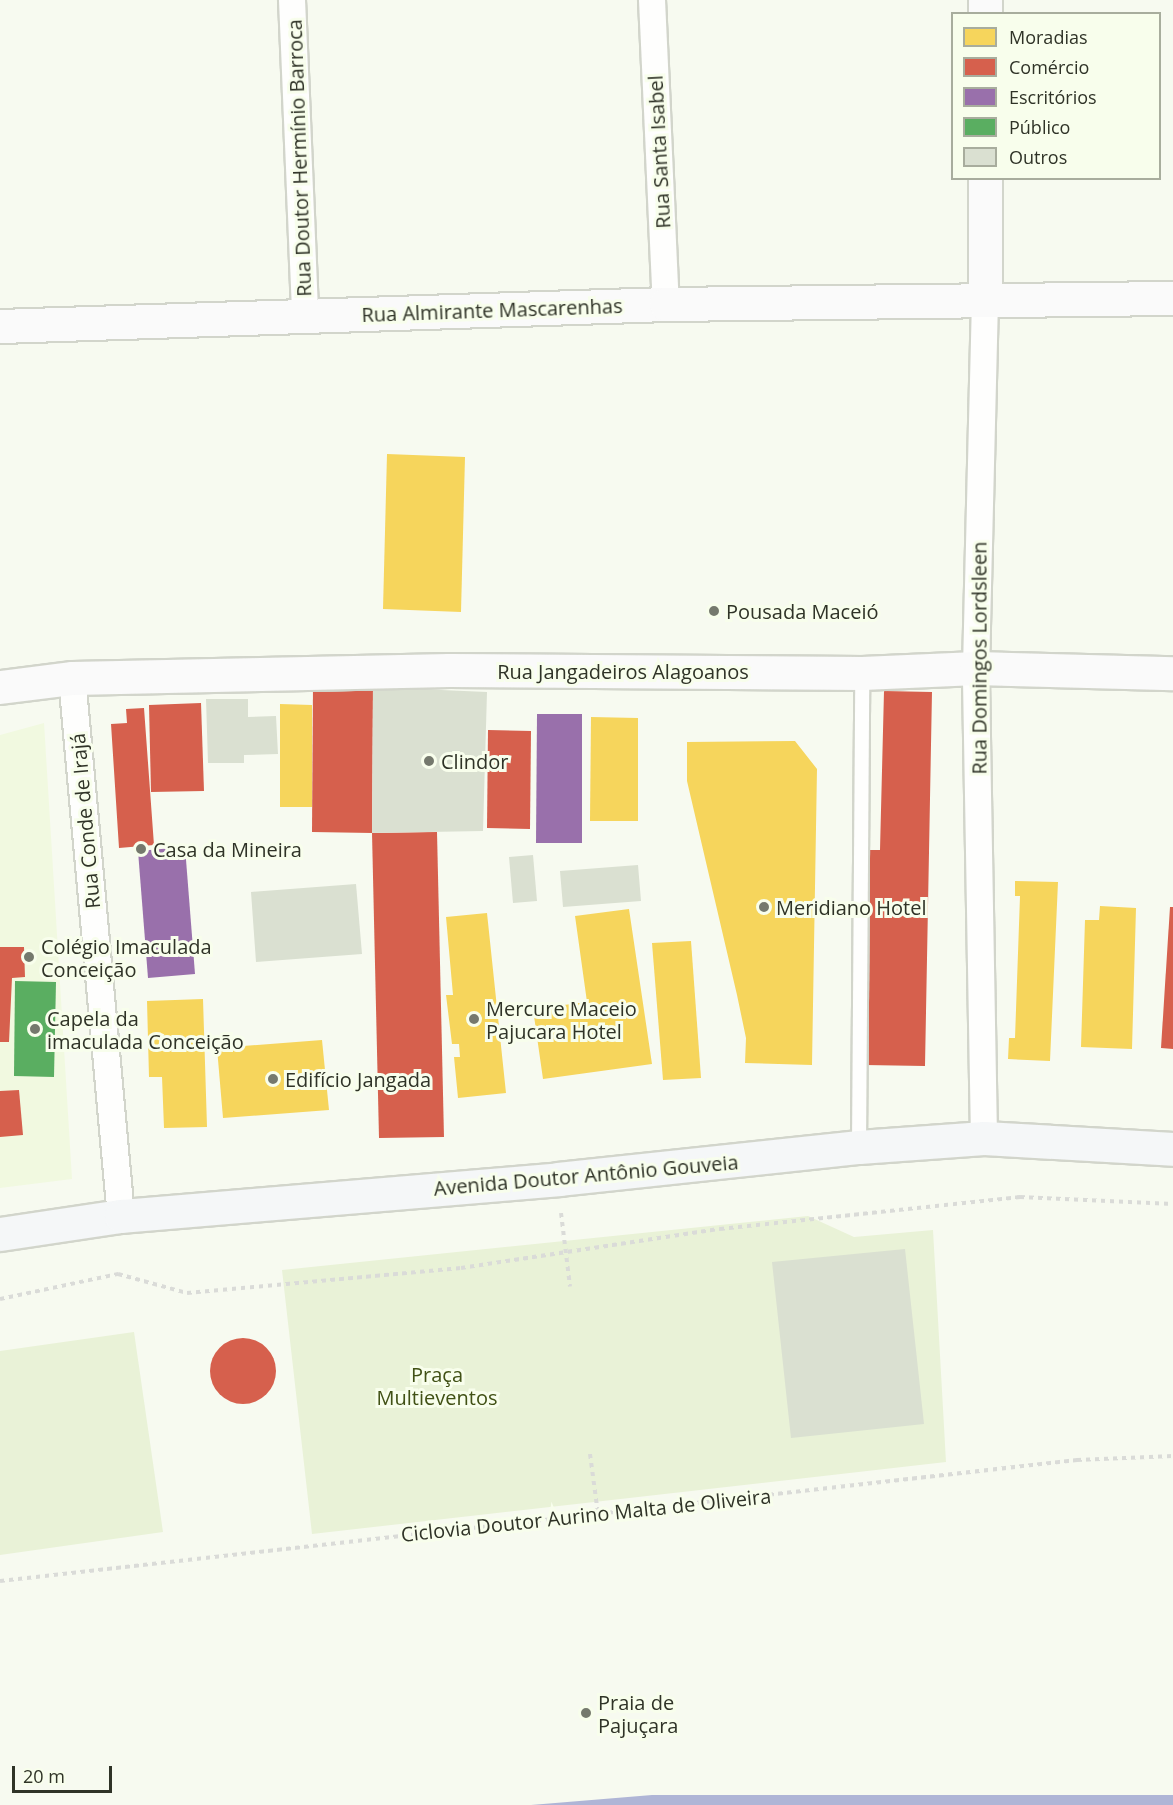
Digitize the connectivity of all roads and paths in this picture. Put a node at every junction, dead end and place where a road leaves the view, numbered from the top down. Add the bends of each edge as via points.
1 (292, 0) edge
2 (652, 0) edge
3 (985, 180) edge
4 (985, 298) junction
5 (1173, 298) edge
6 (666, 304) junction
7 (305, 316) junction
8 (0, 326) edge
9 (976, 668) junction
10 (862, 673) junction
11 (1173, 673) edge
12 (72, 678) junction
13 (0, 687) edge
14 (984, 1138) junction
15 (860, 1147) junction
16 (1173, 1149) edge
17 (558, 1179) junction
18 (1173, 1204) edge
19 (121, 1216) junction
20 (0, 1234) edge
21 (565, 1253) junction
22 (570, 1286) dead end
23 (0, 1299) edge
24 (590, 1454) dead end
25 (1173, 1456) edge
26 (598, 1514) junction
27 (0, 1581) edge

1 - 7 street, Rua Doutor Hermínio Barroca
2 - 6 street, Rua Santa Isabel
3 - 4 street, Rua Domingos Lordsleen
4 - 5 street, Rua Almirante Mascarenhas
4 - 6 street, Rua Almirante Mascarenhas
4 - 9 street, Rua Domingos Lordsleen
6 - 7 street, Rua Almirante Mascarenhas
7 - 8 street, Rua Almirante Mascarenhas
9 - 10 street, Rua Jangadeiros Alagoanos
9 - 11 street, Rua Jangadeiros Alagoanos
9 - 14 street, Rua Domingos Lordsleen
10 - 12 street, Rua Jangadeiros Alagoanos via 449,670
10 - 15 lane
12 - 13 street, Rua Jangadeiros Alagoanos
12 - 19 street, Rua Conde de Irajá
14 - 15 main road, Avenida Doutor Antônio Gouveia
14 - 16 main road, Avenida Doutor Antônio Gouveia
15 - 17 main road, Avenida Doutor Antônio Gouveia
17 - 19 main road, Avenida Doutor Antônio Gouveia
17 - 21 path
18 - 21 path via 1020,1197 720,1229
19 - 20 main road, Avenida Doutor Antônio Gouveia
21 - 22 path
21 - 23 path via 461,1268 187,1293 118,1274
24 - 26 path
25 - 26 path, Ciclovia Doutor Aurino Malta de Oliveira via 1077,1460
26 - 27 path, Ciclovia Doutor Aurino Malta de Oliveira

